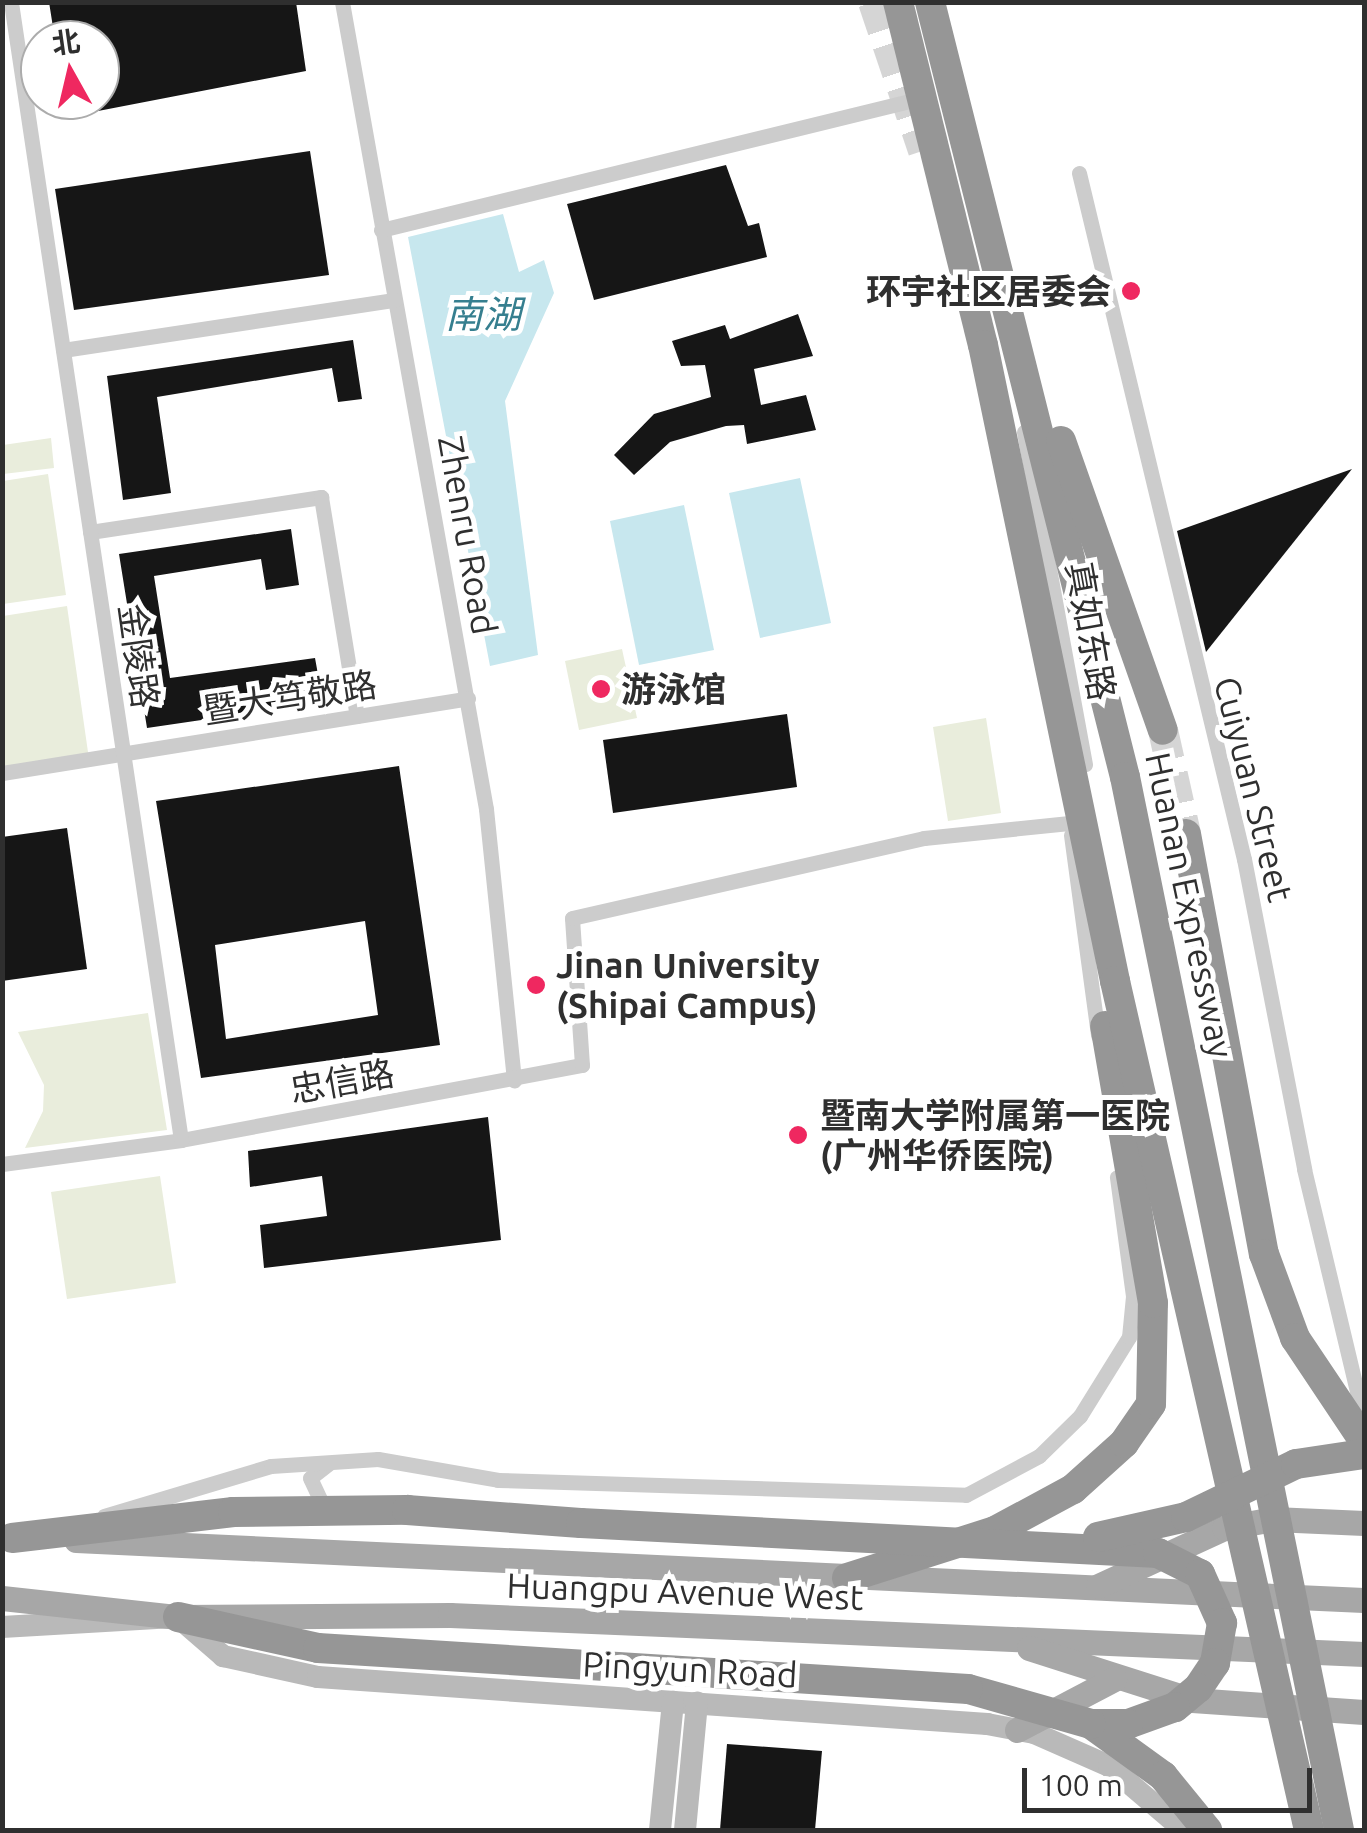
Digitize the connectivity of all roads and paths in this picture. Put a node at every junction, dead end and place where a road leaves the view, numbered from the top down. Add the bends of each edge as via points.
1 (11, 2) edge
2 (342, 2) edge
3 (898, 2) edge
4 (931, 2) edge
5 (951, 81) junction
6 (1079, 173) dead end
7 (381, 230) junction
8 (394, 300) junction
9 (64, 350) junction
10 (90, 532) junction
11 (1052, 694) junction
12 (468, 698) junction
13 (357, 716) junction
14 (1163, 730) tunnel mouth
15 (123, 754) junction
16 (2, 773) edge
17 (1069, 823) junction
18 (1186, 834) tunnel mouth
19 (514, 1080) junction
20 (181, 1140) junction
21 (2, 1164) edge
22 (1364, 1420) edge
23 (1364, 1441) edge
24 (1364, 1454) edge
25 (333, 1461) junction
26 (326, 1511) junction
27 (1364, 1523) edge
28 (82, 1524) junction
29 (7, 1538) edge
30 (990, 1542) junction
31 (847, 1578) junction
32 (1092, 1589) junction
33 (2, 1598) edge
34 (1364, 1600) edge
35 (178, 1617) junction
36 (2, 1627) edge
37 (1006, 1640) junction
38 (1364, 1654) edge
39 (1114, 1679) junction
40 (685, 1703) junction
41 (1364, 1712) edge
42 (1091, 1724) junction
43 (1018, 1730) junction
44 (1194, 1824) edge
45 (660, 1830) edge
46 (685, 1830) edge
47 (1223, 1830) edge
48 (1308, 1830) edge
49 (1339, 1830) edge

1 - 9 street, 金陵路
2 - 7 street, Zhenru Road
3 - 11 highway, bridge via 983,345
4 - 5 highway, Huanan Expressway, bridge
5 - 7 street
5 - 14 highway, bridge via 996,196 1092,540
5 - 17 street, 真如东路 via 984,217 1090,792
5 - 49 highway, Huanan Expressway, bridge via 1125,776
6 - 22 street, Cuiyuan Street via 1244,858 1304,1169
7 - 8 street, Zhenru Road
8 - 9 street
8 - 12 street, Zhenru Road
9 - 10 street, 金陵路
10 - 13 street via 322,497
10 - 15 street, 金陵路
11 - 31 highway, bridge via 1156,1350 1151,1404 1124,1442 1073,1489 995,1531
11 - 48 highway, bridge
12 - 13 street, 暨大笃敬路
12 - 19 street, Zhenru Road
13 - 15 street, 暨大笃敬路
15 - 16 street, 暨大笃敬路
15 - 20 street, 金陵路
17 - 19 street, 忠信路 via 924,838 572,918 582,1065
17 - 25 street via 1132,1296 1129,1337 1080,1416 1039,1456 966,1494 498,1480 378,1459
18 - 23 highway via 1264,1254 1294,1338
19 - 20 street, 忠信路
20 - 21 street
24 - 30 highway, bridge via 1296,1464 1138,1531
25 - 26 street via 310,1478
25 - 28 street via 190,1484
26 - 28 highway
26 - 30 highway, bridge
27 - 32 main road via 1274,1519 1224,1528
28 - 29 highway
29 - 31 main road, Huangpu Avenue West
30 - 42 highway, bridge via 1158,1553 1191,1566 1208,1584 1222,1637 1198,1688 1144,1720
31 - 32 main road, Huangpu Avenue West
32 - 34 main road, Huangpu Avenue West
33 - 35 main road, Huangpu Avenue West
35 - 36 street
35 - 37 main road, Huangpu Avenue West via 450,1616
35 - 40 street, Pingyun Road via 207,1648 274,1670 390,1685
35 - 42 highway, bridge via 318,1648 968,1689
37 - 38 main road, Huangpu Avenue West
37 - 39 main road
39 - 41 main road via 1192,1700
39 - 43 main road
40 - 43 street, Pingyun Road
40 - 45 street
40 - 46 street
42 - 44 highway via 1162,1776
43 - 44 street, Pingyun Road via 1108,1766
44 - 47 highway

